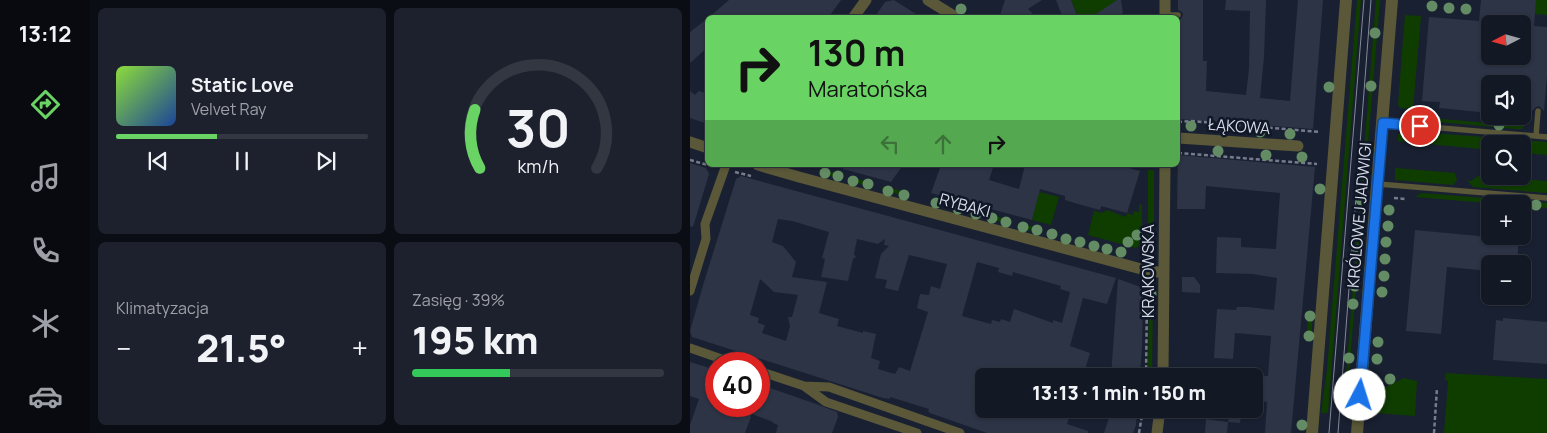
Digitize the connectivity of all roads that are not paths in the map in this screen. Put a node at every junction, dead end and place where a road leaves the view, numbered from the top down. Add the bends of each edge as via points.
1 (866, 0) edge
2 (928, 0) edge
3 (1165, 0) edge
4 (1346, 0) edge
5 (1392, 0) edge
6 (855, 15) edge
7 (952, 15) edge
8 (1166, 15) edge
9 (1538, 111) dead end
10 (1383, 123) junction
11 (1536, 136) junction
12 (1547, 137) edge
13 (1180, 138) edge
14 (690, 142) edge
15 (1298, 146) dead end
16 (705, 147) edge
17 (725, 167) edge
18 (765, 167) edge
19 (1165, 167) edge
20 (1378, 184) junction
21 (1547, 198) edge
22 (1164, 272) junction
23 (690, 291) edge
24 (690, 348) edge
25 (705, 353) edge
26 (1163, 368) edge
27 (770, 375) edge
28 (804, 386) junction
29 (1159, 418) edge
30 (917, 433) edge
31 (960, 433) edge
32 (1157, 433) edge
33 (1312, 433) edge
34 (1357, 433) edge

1 - 6 street
2 - 7 street
3 - 8 street
4 - 33 street, KRÓLOWEJ JADWIGI
5 - 10 street, KRÓLOWEJ JADWIGI
9 - 11 lane
10 - 11 lane
10 - 20 street, KRÓLOWEJ JADWIGI
11 - 12 lane
13 - 15 street, ŁĄKOWA
14 - 16 street
17 - 23 street via 705,224 706,239
18 - 22 street, RYBAKI
19 - 22 street, KRAKOWSKA
20 - 21 lane
20 - 34 street, KRÓLOWEJ JADWIGI
22 - 26 street, KRAKOWSKA
24 - 25 street
27 - 28 street
28 - 30 street via 826,402
28 - 31 street via 829,387
29 - 32 street

